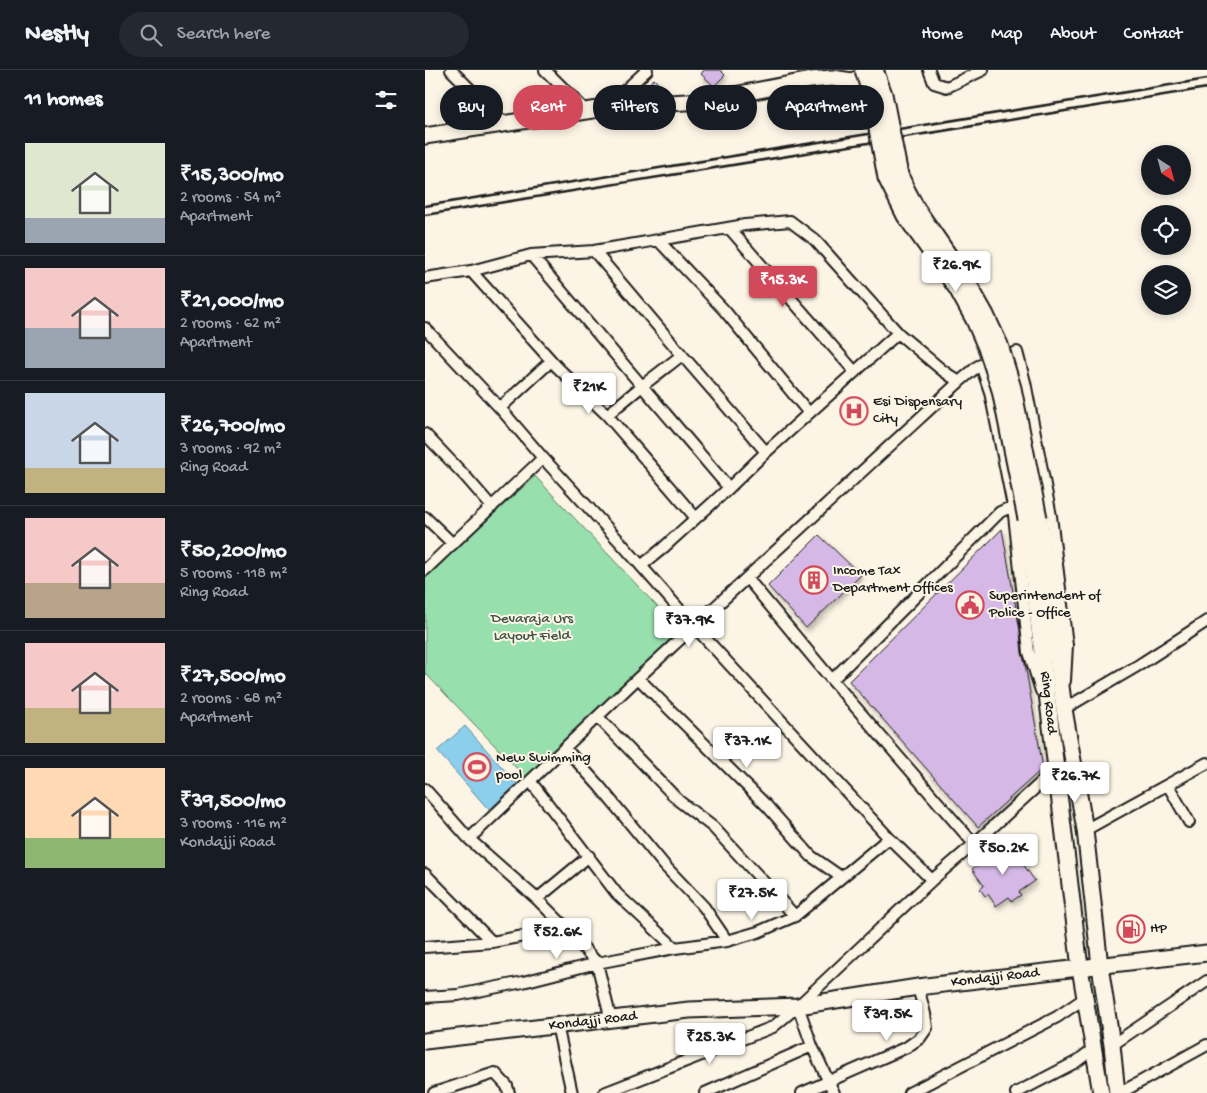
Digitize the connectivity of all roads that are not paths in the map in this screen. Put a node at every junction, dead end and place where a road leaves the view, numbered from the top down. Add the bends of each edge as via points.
1 (451, 70) edge
2 (545, 70) edge
3 (863, 70) edge
4 (876, 70) edge
5 (929, 70) edge
6 (983, 70) edge
7 (645, 71) edge
8 (851, 76) edge
9 (630, 85) edge
10 (676, 103) edge
11 (593, 110) edge
12 (586, 111) junction
13 (505, 124) junction
14 (425, 136) edge
15 (729, 228) junction
16 (658, 240) junction
17 (594, 250) junction
18 (531, 255) junction
19 (471, 271) junction
20 (425, 278) edge
21 (425, 328) edge
22 (898, 333) junction
23 (682, 355) junction
24 (551, 361) junction
25 (981, 365) junction
26 (855, 372) junction
27 (959, 382) junction
28 (642, 386) junction
29 (500, 408) junction
30 (809, 413) junction
31 (607, 415) junction
32 (425, 434) edge
33 (766, 452) junction
34 (543, 458) junction
35 (729, 488) junction
36 (1013, 506) junction
37 (492, 507) junction
38 (425, 516) edge
39 (696, 518) junction
40 (1033, 519) junction
41 (453, 544) junction
42 (641, 566) junction
43 (425, 570) edge
44 (747, 578) junction
45 (1207, 620) edge
46 (694, 626) junction
47 (638, 678) junction
48 (832, 680) junction
49 (1064, 709) junction
50 (598, 716) junction
51 (1049, 716) junction
52 (565, 748) junction
53 (1207, 763) edge
54 (1056, 768) junction
55 (531, 782) junction
56 (1168, 785) junction
57 (425, 789) edge
58 (1189, 822) dead end
59 (1085, 830) junction
60 (889, 838) junction
61 (469, 839) junction
62 (974, 844) junction
63 (589, 856) junction
64 (425, 874) edge
65 (841, 877) junction
66 (932, 880) junction
67 (537, 899) junction
68 (795, 916) junction
69 (567, 928) junction
70 (727, 941) junction
71 (492, 942) junction
72 (425, 947) edge
73 (675, 948) junction
74 (1207, 953) edge
75 (597, 962) junction
76 (1100, 966) junction
77 (1080, 968) junction
78 (1207, 981) edge
79 (918, 987) junction
80 (425, 997) edge
81 (1085, 998) junction
82 (798, 1006) junction
83 (611, 1020) junction
84 (557, 1026) junction
85 (425, 1040) edge
86 (1112, 1045) junction
87 (1207, 1045) edge
88 (812, 1046) junction
89 (1093, 1049) junction
90 (829, 1081) junction
91 (435, 1093) edge
92 (509, 1093) edge
93 (572, 1093) edge
94 (604, 1093) edge
95 (705, 1093) edge
96 (802, 1093) edge
97 (834, 1093) edge
98 (909, 1093) edge
99 (1016, 1093) edge
100 (1101, 1093) edge
101 (1118, 1093) edge

1 - 13 street
2 - 12 street
3 - 40 main road, bridge via 886,178 905,216 957,289 987,350
4 - 8 main road
4 - 40 main road, bridge via 900,175 907,192 968,283 1000,346 1013,388
5 - 6 street via 934,83 947,87
7 - 9 street
8 - 10 main road
11 - 12 main road
12 - 13 main road
13 - 14 main road
15 - 16 street
15 - 22 street via 790,221 815,240
15 - 26 street
16 - 17 street
16 - 30 street via 725,310
17 - 18 street
17 - 23 street
18 - 19 street
18 - 28 street
19 - 20 street
19 - 24 street
21 - 29 street
22 - 26 street
22 - 27 street
23 - 28 street
23 - 33 street
24 - 29 street
24 - 31 street
25 - 27 street
25 - 36 street via 990,392
25 - 49 street via 1017,352 1025,382 1051,516 1067,645
26 - 30 street
27 - 44 street
28 - 31 street
28 - 35 street
29 - 34 street
30 - 33 street
31 - 39 street
32 - 37 street
33 - 35 street
34 - 37 street
34 - 42 street
35 - 39 street
36 - 48 street via 1000,512
36 - 51 street via 1029,652
37 - 41 street
38 - 41 street
39 - 42 street
40 - 49 main road
40 - 51 main road, Ring Road
41 - 43 street
42 - 46 street
44 - 46 street
44 - 48 street
45 - 49 street
46 - 47 street
46 - 60 street
47 - 50 street
47 - 65 street via 767,806 811,856
48 - 62 street
49 - 59 main road
50 - 52 street
50 - 68 street via 679,801 713,827
51 - 54 main road, Ring Road
52 - 55 street
52 - 70 street via 704,907
53 - 56 street
54 - 62 street
54 - 77 main road, Ring Road
55 - 61 street
55 - 63 street
56 - 58 street
56 - 59 street
57 - 61 street
59 - 76 main road
60 - 65 street
60 - 66 street
61 - 67 street
62 - 66 street
63 - 67 street
63 - 73 street via 617,894
64 - 71 street
65 - 68 street
66 - 82 street
67 - 69 street
68 - 70 street
69 - 71 street
69 - 75 street
70 - 73 street
71 - 72 street
73 - 75 street
74 - 76 main road, Kondajji Road
75 - 80 street via 523,982 458,995
75 - 83 street
76 - 77 main road, Kondajji Road
76 - 86 main road
77 - 79 main road, Kondajji Road
77 - 81 main road, Ring Road
78 - 86 street
79 - 82 main road, Kondajji Road
79 - 90 street via 927,1028 920,1038
81 - 89 main road, Ring Road
81 - 98 street via 1057,1017
82 - 83 main road, Kondajji Road via 689,1010
82 - 88 street
82 - 94 street via 773,1027
83 - 84 main road, Kondajji Road
84 - 85 main road, Kondajji Road
84 - 93 street
86 - 101 main road
87 - 101 street
88 - 90 street
88 - 95 street
89 - 99 street via 1076,1062
89 - 100 main road, Ring Road
90 - 96 street
90 - 97 street
91 - 92 street via 495,1073

